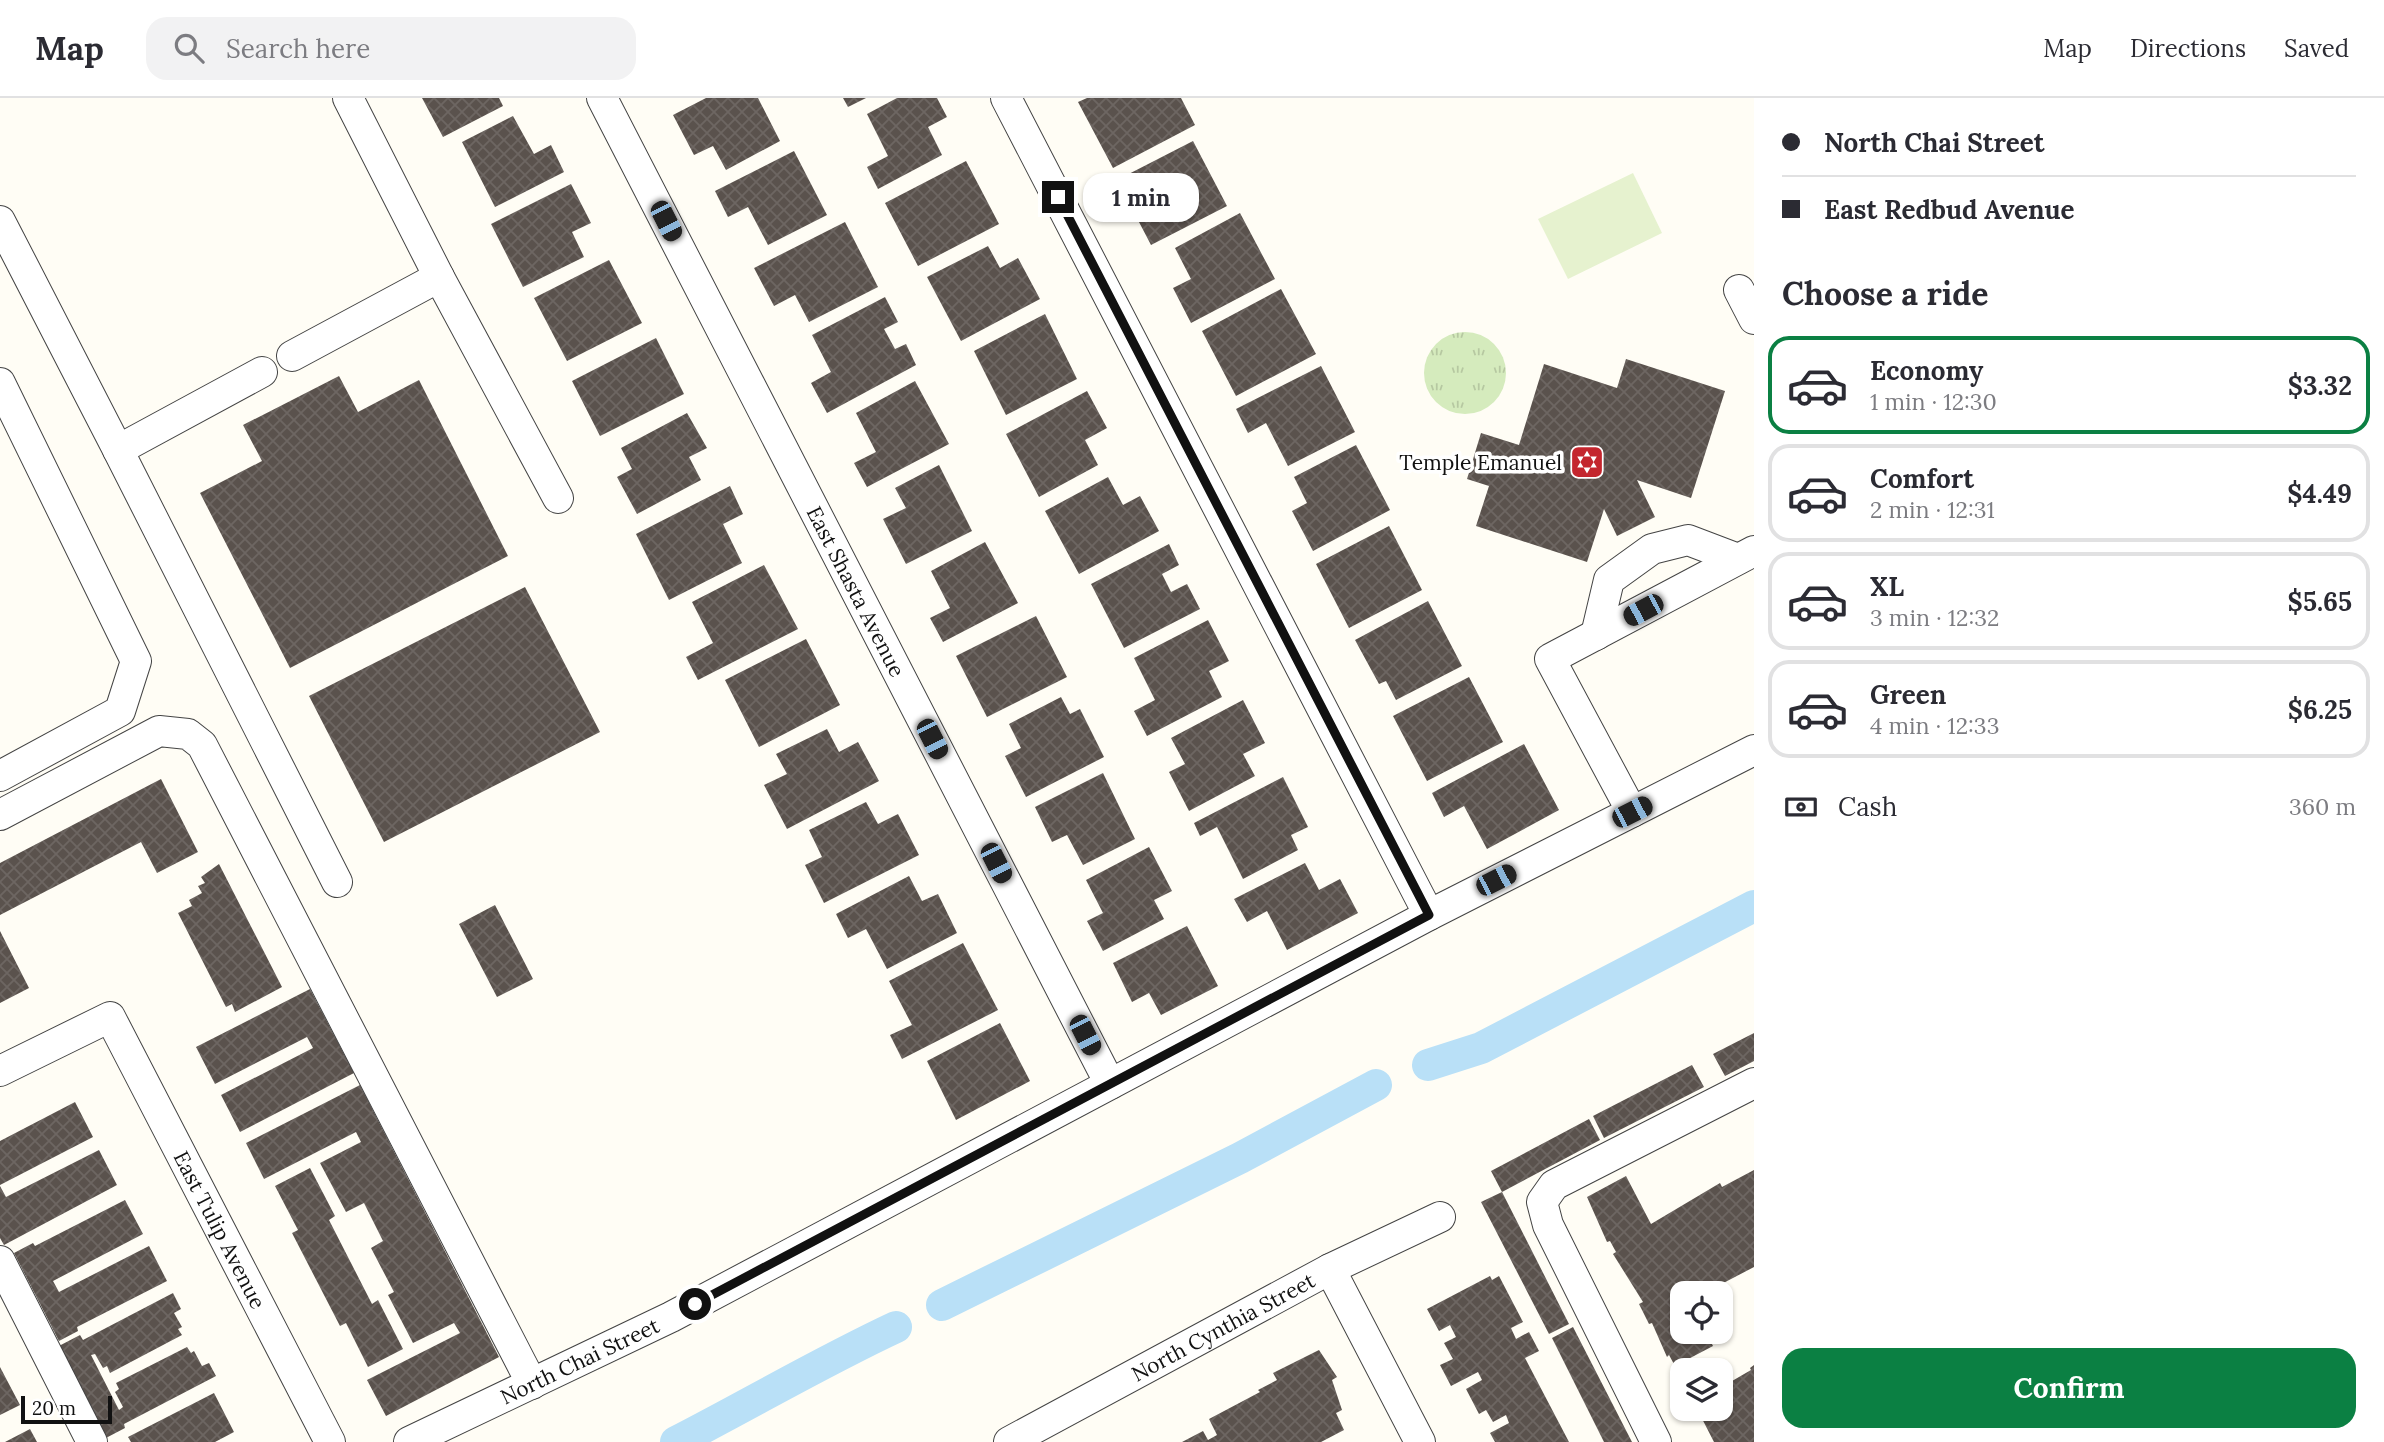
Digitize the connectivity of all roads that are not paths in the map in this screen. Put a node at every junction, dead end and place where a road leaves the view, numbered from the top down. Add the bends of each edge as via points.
1 (348, 98) edge
2 (602, 98) edge
3 (1006, 98) edge
4 (0, 221) edge
5 (439, 276) junction
6 (1739, 290) dead end
7 (1754, 318) edge
8 (292, 356) dead end
9 (262, 372) dead end
10 (0, 383) edge
11 (118, 450) junction
12 (558, 499) dead end
13 (1746, 555) edge
14 (1596, 635) junction
15 (1754, 750) edge
16 (0, 776) edge
17 (1632, 812) junction
18 (0, 815) edge
19 (337, 881) dead end
20 (1429, 915) junction
21 (0, 1071) edge
22 (1754, 1083) edge
23 (1110, 1084) junction
24 (1440, 1217) dead end
25 (0, 1261) edge
26 (1330, 1269) junction
27 (532, 1384) junction
28 (92, 1442) edge
29 (330, 1442) edge
30 (409, 1442) edge
31 (1009, 1442) edge
32 (1420, 1442) edge
33 (1656, 1442) edge

1 - 5 street
2 - 23 street, East Shasta Avenue
3 - 20 street
4 - 11 street
5 - 8 street
5 - 12 street
6 - 7 street
9 - 11 street
10 - 16 street via 136,661 120,711
11 - 19 street
13 - 14 street
13 - 14 street via 1688,540 1652,549 1609,580
14 - 17 street via 1549,659
15 - 17 street, North Chai Street
17 - 20 street, North Chai Street
18 - 27 street via 159,731 188,734 202,746
20 - 23 street, North Chai Street
21 - 29 street, East Tulip Avenue via 110,1017
22 - 33 street via 1554,1185 1542,1202 1548,1225
23 - 27 street, North Chai Street via 671,1317
24 - 26 street, North Cynthia Street
25 - 28 street
26 - 31 street, North Cynthia Street
26 - 32 street
27 - 30 street, North Chai Street

